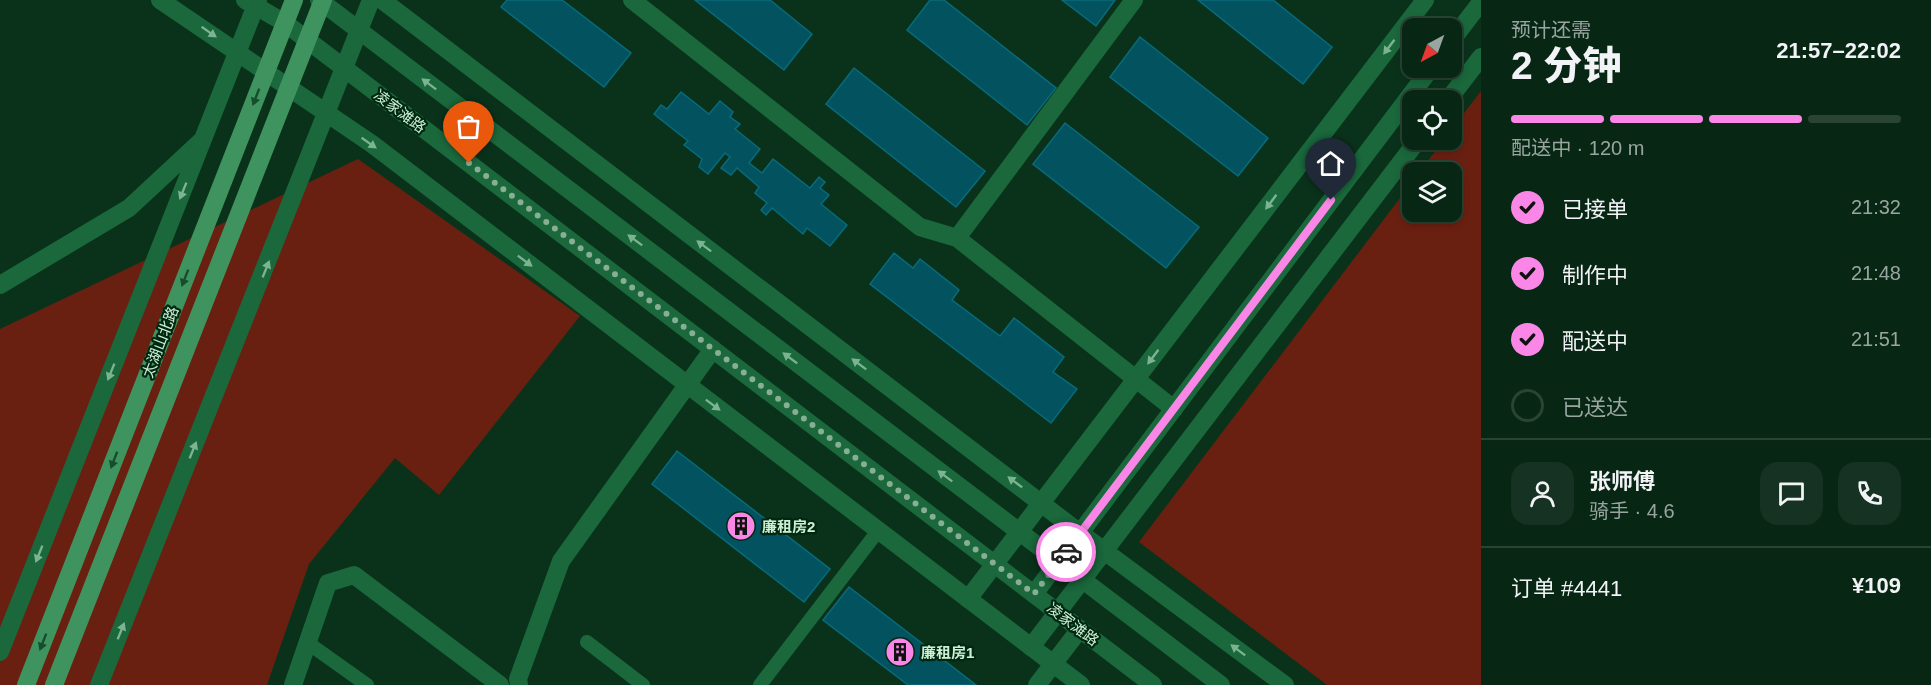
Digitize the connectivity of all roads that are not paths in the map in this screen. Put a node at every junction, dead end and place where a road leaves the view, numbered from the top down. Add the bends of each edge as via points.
1 (160, 0) edge
2 (294, 0) edge
3 (371, 0) edge
4 (381, 0) edge
5 (632, 0) edge
6 (1134, 0) edge
7 (1425, 0) edge
8 (321, 1) edge
9 (253, 2) edge
10 (1481, 2) edge
11 (285, 23) junction
12 (1462, 27) edge
13 (359, 30) junction
14 (307, 40) junction
15 (238, 52) junction
16 (1481, 57) edge
17 (345, 68) junction
18 (266, 71) junction
19 (1423, 78) edge
20 (288, 86) junction
21 (1456, 90) edge
22 (327, 113) junction
23 (204, 139) junction
24 (1410, 150) edge
25 (957, 238) junction
26 (0, 285) edge
27 (713, 349) junction
28 (1136, 379) junction
29 (686, 384) junction
30 (1174, 409) junction
31 (1041, 503) junction
32 (878, 531) junction
33 (1019, 532) junction
34 (1080, 533) junction
35 (1104, 551) junction
36 (1059, 562) junction
37 (995, 564) junction
38 (1082, 580) junction
39 (1034, 594) junction
40 (968, 599) junction
41 (1058, 612) junction
42 (1080, 629) junction
43 (587, 642) dead end
44 (308, 643) junction
45 (1031, 647) junction
46 (0, 652) edge
47 (1053, 664) junction
48 (26, 685) edge
49 (54, 685) edge
50 (99, 685) edge
51 (293, 685) edge
52 (367, 685) edge
53 (500, 685) edge
54 (519, 685) edge
55 (643, 685) edge
56 (760, 685) edge
57 (1037, 685) edge
58 (1081, 685) edge
59 (1153, 685) edge
60 (1221, 685) edge
61 (1284, 685) edge

1 -> 15 street
2 - 11 main road, 太湖山北路
3 - 13 street
31 -> 4 street
5 - 25 street via 920,228
6 - 25 street
7 -> 28 street
8 - 13 street
8 - 14 main road, 太湖山北路
9 - 11 street, 凌家滩路
9 - 15 street
10 - 12 street
11 - 14 street, 凌家滩路
11 - 18 main road, 太湖山北路
13 - 17 street
33 -> 13 street
14 - 17 street, 凌家滩路
14 - 20 main road, 太湖山北路
15 - 18 street
15 - 23 street
16 - 21 street
17 - 22 street
17 - 27 street, 凌家滩路
18 - 20 street
18 -> 48 main road, 太湖山北路
19 - 30 street
20 - 22 street
20 - 49 main road, 太湖山北路
22 -> 29 street
50 -> 22 street
23 - 26 street via 129,208
23 -> 46 street
24 - 35 street
25 - 28 street
27 - 29 street
27 - 37 street, 凌家滩路
28 - 30 street
28 - 31 street
29 -> 32 street
29 - 54 street via 561,561
30 - 34 street
31 - 33 street
31 - 34 street
32 - 40 street
32 - 56 lane
33 - 36 street
33 - 37 street
34 - 35 street
34 - 36 street
35 - 38 street
61 -> 35 street
36 - 38 street
36 - 39 street
37 - 39 street, 凌家滩路
37 - 40 street
38 - 41 street
38 - 60 street
39 - 41 street, 凌家滩路
40 - 45 street
41 - 42 street, 凌家滩路
41 - 45 street
42 - 47 street
42 - 59 street, 凌家滩路
43 - 55 lane
44 - 51 street
44 - 52 lane
44 - 53 street via 328,584 354,575
45 - 47 street
47 - 57 street
47 - 58 street

